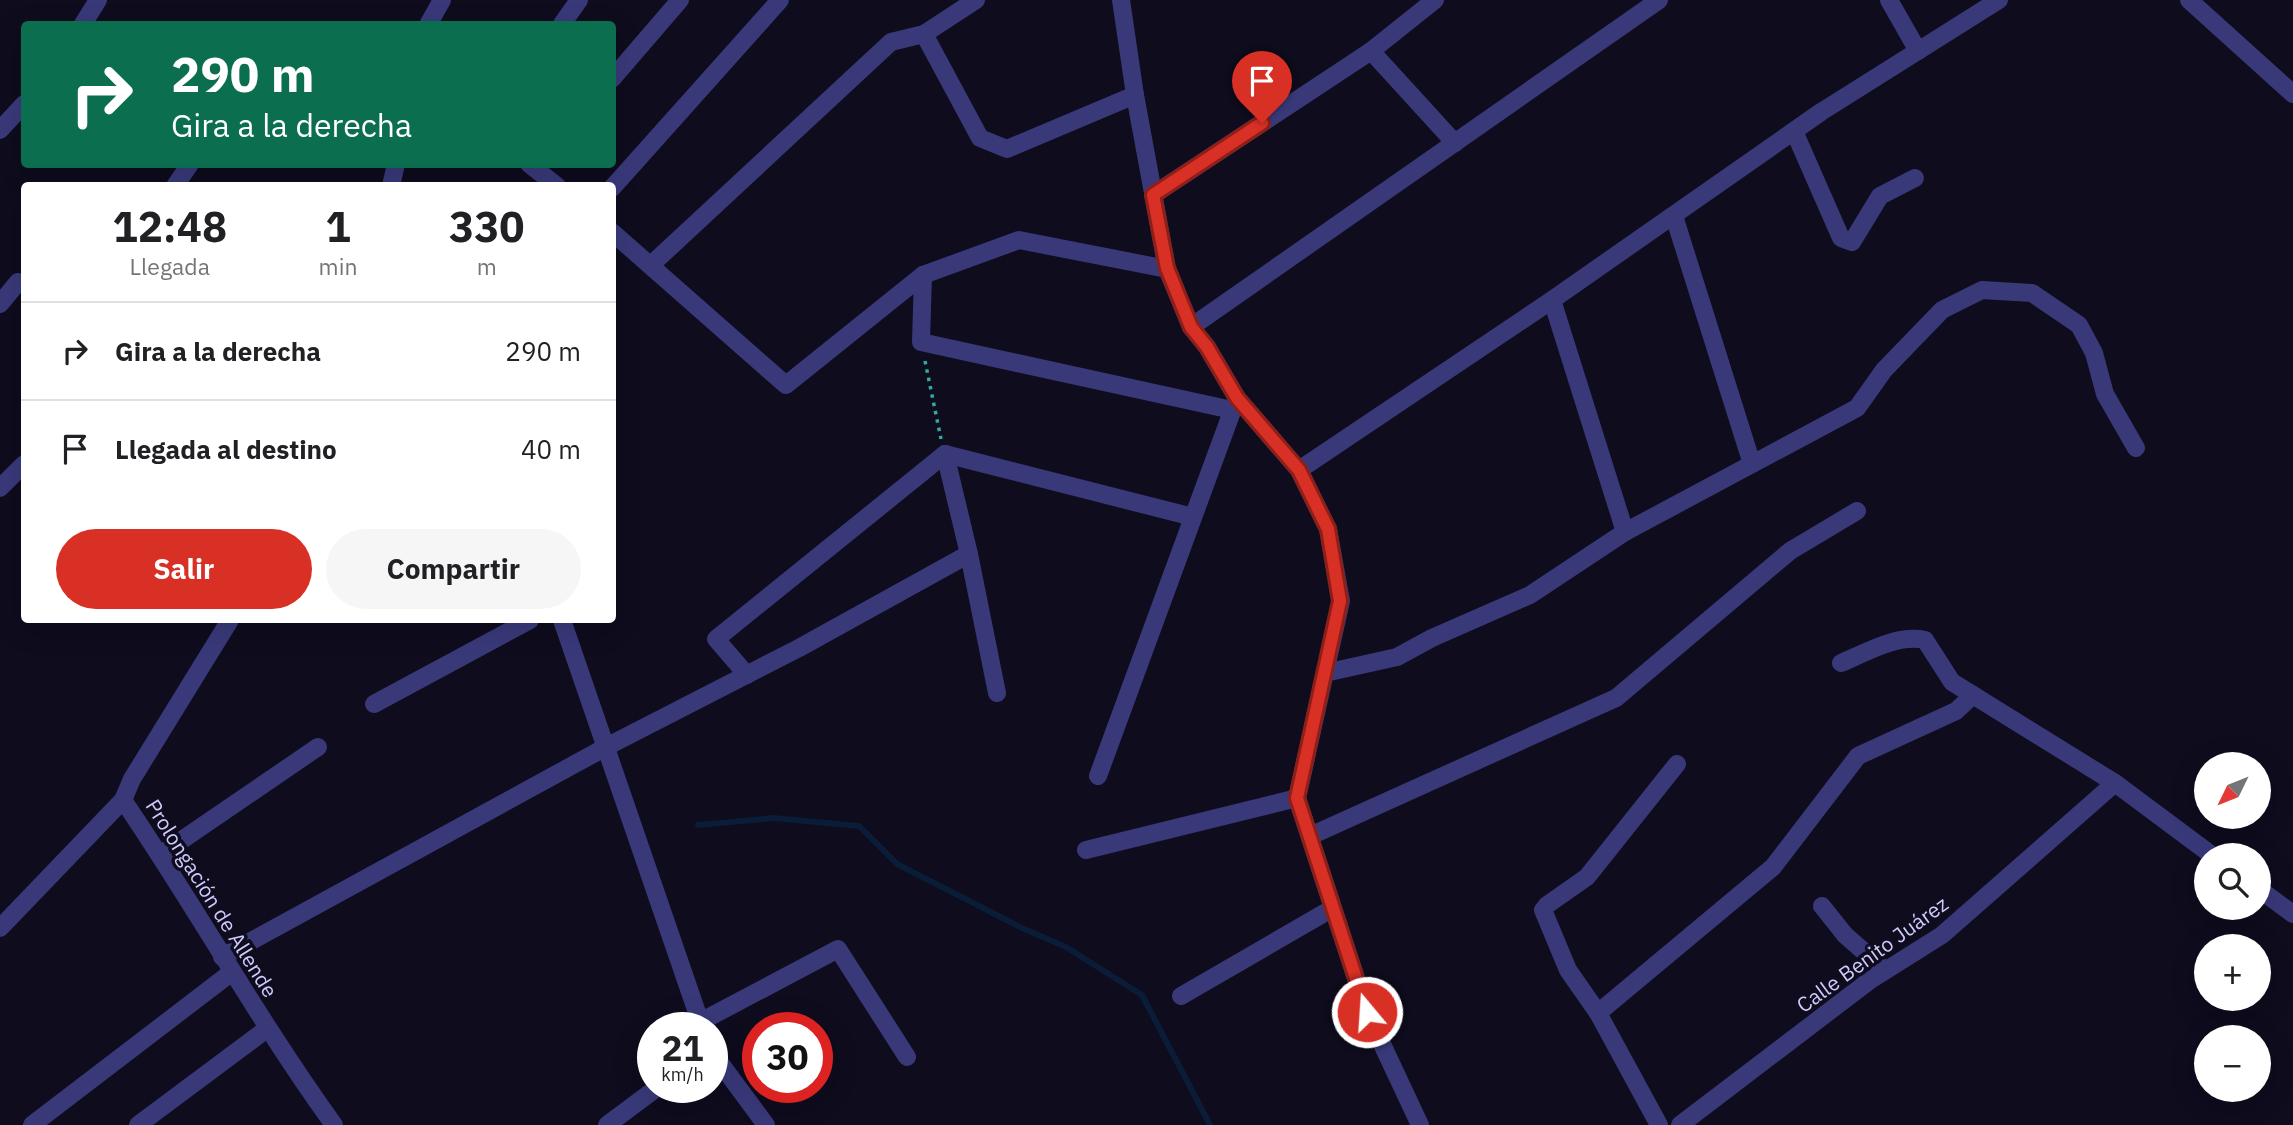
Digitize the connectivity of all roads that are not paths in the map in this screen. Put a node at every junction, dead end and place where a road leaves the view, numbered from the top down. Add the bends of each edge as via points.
1 (98, 0) edge
2 (432, 0) edge
3 (442, 0) edge
4 (579, 0) edge
5 (680, 0) edge
6 (780, 0) edge
7 (976, 0) edge
8 (1121, 0) edge
9 (1435, 0) edge
10 (1889, 0) edge
11 (2000, 0) edge
12 (2189, 0) edge
13 (1647, 3) edge
14 (85, 21) edge
15 (429, 21) edge
16 (431, 21) edge
17 (564, 21) edge
18 (924, 34) junction
19 (1371, 51) junction
20 (1918, 51) junction
21 (616, 74) edge
22 (1135, 94) junction
23 (2293, 94) edge
24 (21, 107) edge
25 (0, 130) edge
26 (1794, 131) junction
27 (1455, 143) junction
28 (537, 168) edge
29 (1915, 178) dead end
30 (552, 182) edge
31 (616, 184) edge
32 (1153, 195) junction
33 (1674, 216) junction
34 (616, 235) edge
35 (652, 264) junction
36 (1167, 268) junction
37 (923, 275) junction
38 (18, 282) dead end
39 (1552, 300) junction
40 (0, 304) edge
41 (1191, 327) junction
42 (1235, 404) junction
43 (2136, 447) dead end
44 (945, 454) junction
45 (1752, 464) junction
46 (21, 467) edge
47 (1299, 470) junction
48 (0, 488) edge
49 (1857, 511) dead end
50 (1193, 517) junction
51 (1625, 532) junction
52 (968, 554) junction
53 (228, 623) edge
54 (524, 623) edge
55 (563, 623) edge
56 (1841, 663) dead end
57 (1325, 673) junction
58 (747, 675) junction
59 (997, 693) dead end
60 (1973, 695) junction
61 (374, 704) dead end
62 (318, 747) dead end
63 (606, 747) junction
64 (1677, 764) dead end
65 (1098, 776) dead end
66 (2115, 783) junction
67 (1297, 798) junction
68 (123, 800) junction
69 (1310, 836) junction
70 (2196, 843) edge
71 (1086, 850) dead end
72 (160, 855) junction
73 (2271, 899) edge
74 (1822, 906) dead end
75 (1333, 908) junction
76 (2292, 915) edge
77 (0, 928) edge
78 (227, 965) junction
79 (1885, 970) junction
80 (1181, 996) dead end
81 (697, 1012) edge
82 (723, 1012) edge
83 (1598, 1013) junction
84 (268, 1028) junction
85 (907, 1057) dead end
86 (728, 1074) edge
87 (637, 1103) edge
88 (330, 1124) edge
89 (32, 1125) edge
90 (138, 1125) edge
91 (607, 1125) edge
92 (766, 1125) edge
93 (1420, 1125) edge
94 (1659, 1125) edge
95 (1680, 1125) edge

1 - 14 street
2 - 15 street
3 - 16 street
4 - 17 street
5 - 21 street
6 - 31 street
7 - 18 street
8 - 22 street
9 - 19 street
10 - 20 street
11 - 20 street
12 - 23 street
13 - 27 street
18 - 22 street via 980,138 1007,149
18 - 35 street via 891,42
19 - 27 street
19 - 32 street
20 - 26 street
22 - 32 street
24 - 25 street
26 - 29 street via 1842,238 1852,242 1880,196
26 - 33 street
27 - 41 street
28 - 30 street
32 - 36 street
33 - 39 street
33 - 45 street
34 - 35 street
35 - 37 street via 786,385
36 - 37 street via 1018,240
36 - 41 street
37 - 42 street via 921,342
38 - 40 street
39 - 47 street
39 - 51 street
41 - 42 street via 1207,347
42 - 47 street
42 - 50 street
43 - 45 street via 2105,394 2094,353 2079,324 2032,293 1982,290 1942,310 1884,370 1857,408
44 - 50 street
44 - 52 street
44 - 58 street via 716,639
45 - 51 street
46 - 48 street
47 - 57 street via 1328,529 1340,601
49 - 69 street via 1790,551 1616,698
50 - 65 street
51 - 57 street via 1530,595 1397,657
52 - 58 street
52 - 59 street
53 - 68 street, Prolongación de Allende
54 - 61 street
55 - 63 street
56 - 60 street via 1911,637 1925,640 1952,682
57 - 67 street
58 - 63 street
60 - 66 street
60 - 83 street via 1956,711 1858,756 1773,867
62 - 72 street
63 - 78 street
63 - 81 street
64 - 83 street via 1587,877 1544,910 1568,970
66 - 70 street
66 - 79 street, Calle Benito Juárez via 1942,935
67 - 69 street
67 - 71 street
68 - 72 street, Prolongación de Allende
68 - 77 street
69 - 75 street
72 - 78 street, Prolongación de Allende
73 - 76 street
74 - 79 street via 1845,935
75 - 80 street
75 - 93 street via 1367,1012
78 - 84 street, Prolongación de Allende
78 - 89 street
79 - 95 street, Calle Benito Juárez
82 - 85 street via 838,949
83 - 94 street
84 - 88 street, Prolongación de Allende
84 - 90 street
86 - 92 street
87 - 91 street

